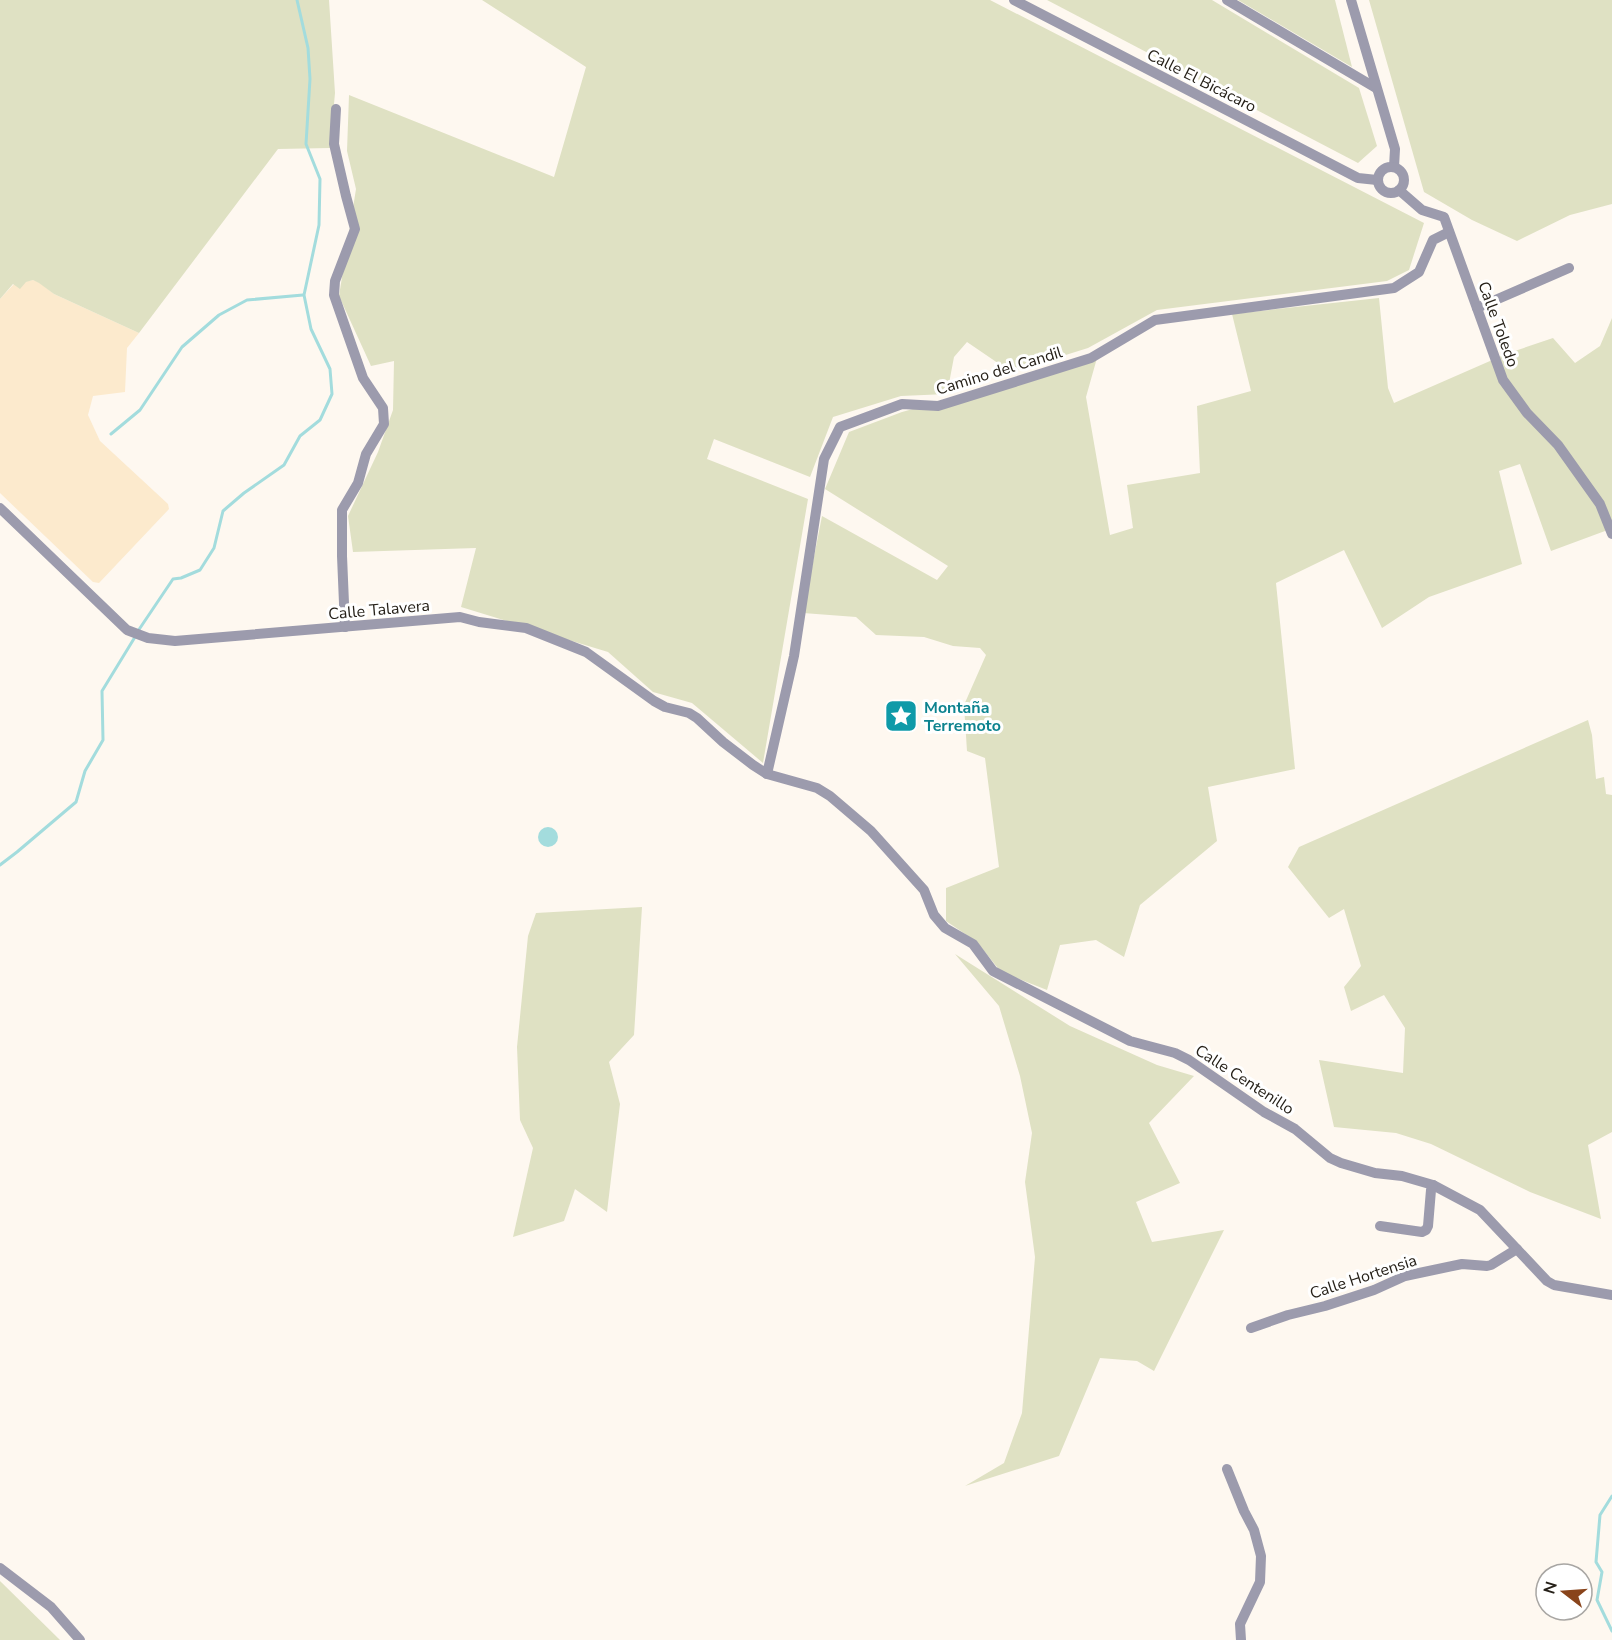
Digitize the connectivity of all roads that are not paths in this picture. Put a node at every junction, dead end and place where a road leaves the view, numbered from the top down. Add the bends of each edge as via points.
1 (1014, 0) edge
2 (1227, 0) edge
3 (1351, 0) edge
4 (1376, 88) junction
5 (336, 109) dead end
6 (1394, 167) junction
7 (1377, 180) junction
8 (1399, 190) junction
9 (1449, 232) junction
10 (1569, 268) dead end
11 (1477, 308) junction
12 (0, 508) edge
13 (1612, 534) edge
14 (345, 627) junction
15 (767, 774) junction
16 (1433, 1185) junction
17 (1380, 1226) dead end
18 (1517, 1249) junction
19 (1612, 1295) edge
20 (1251, 1328) dead end
21 (1227, 1468) dead end
22 (0, 1568) edge
23 (80, 1640) edge
24 (1240, 1640) edge

1 - 7 street, Calle El Bicácaro via 1358,178
2 - 4 street
3 - 4 street
4 - 6 street via 1395,149
5 - 14 street via 334,144 356,229 335,281 334,295 363,378 382,408 384,424 366,454 358,483 342,510
6 - 7 street via 1379,173
6 - 8 street via 1403,176
7 - 8 street via 1387,193
8 - 9 street, Calle Toledo via 1422,210 1444,217
9 - 11 street, Calle Toledo
9 - 15 street, Camino del Candil via 1433,240 1419,272 1394,288 1155,320 1091,358 938,406 902,404 840,428 824,459 794,656
10 - 11 street
11 - 13 street, Calle Toledo via 1503,380 1558,445 1600,504
12 - 14 street, Calle Talavera via 127,630 136,634 175,641
14 - 15 street, Calle Talavera via 460,617 526,628 586,652 654,701 689,713
15 - 16 street, Calle Centenillo via 817,788 871,831 924,890 934,915 945,928 973,944 993,971 1130,1041 1189,1060 1295,1129 1330,1158 1374,1173
16 - 17 street via 1426,1230
16 - 18 street, Calle Centenillo via 1480,1210
18 - 19 street, Calle Centenillo via 1554,1285
18 - 20 street, Calle Hortensia via 1491,1265 1462,1264 1405,1276 1374,1290
21 - 24 street via 1261,1556 1260,1582 1240,1624
22 - 23 street via 51,1607

